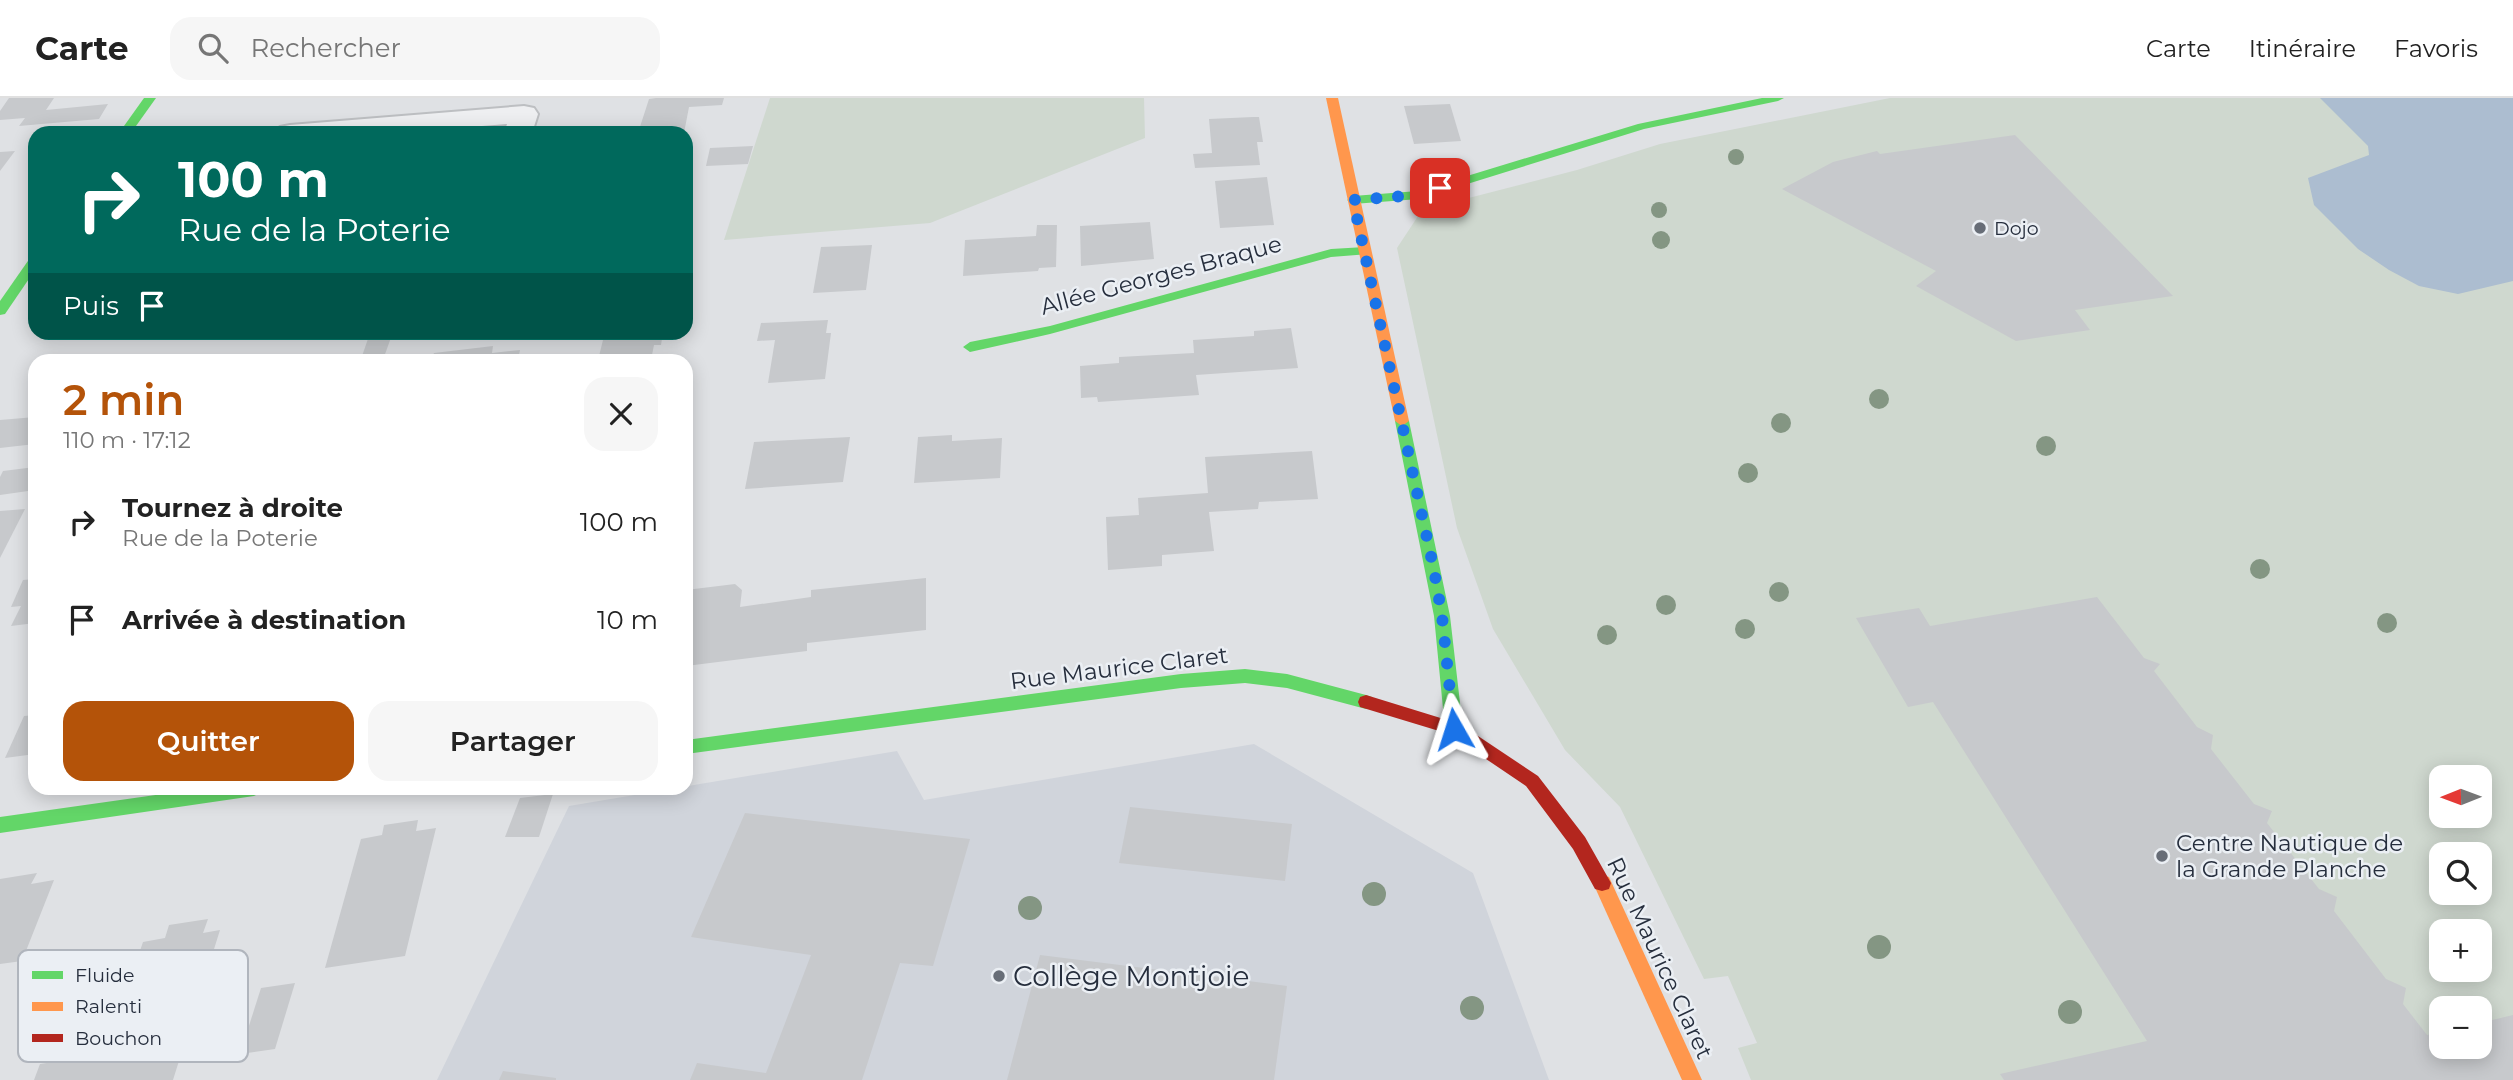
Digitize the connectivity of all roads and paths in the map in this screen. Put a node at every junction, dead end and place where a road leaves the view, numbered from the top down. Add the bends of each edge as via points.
1 (150, 98) edge
2 (1332, 98) edge
3 (1778, 98) edge
4 (130, 126) edge
5 (376, 126) edge
6 (520, 126) edge
7 (1353, 200) junction
8 (1365, 251) junction
9 (28, 270) edge
10 (1, 307) edge
11 (970, 347) dead end
12 (1454, 729) junction
13 (693, 746) edge
14 (206, 795) edge
15 (0, 825) edge
16 (1692, 1080) edge

1 - 4 street
2 - 7 street
3 - 7 street via 1642,126 1419,195
5 - 6 street via 524,114
7 - 8 street
8 - 11 street, Allée Georges Braque via 1331,253 1050,330
8 - 12 street via 1434,570
9 - 10 street
12 - 13 street, Rue Maurice Claret via 1287,681 1245,676
12 - 16 street, Rue Maurice Claret via 1532,781 1579,843 1612,899
14 - 15 street

